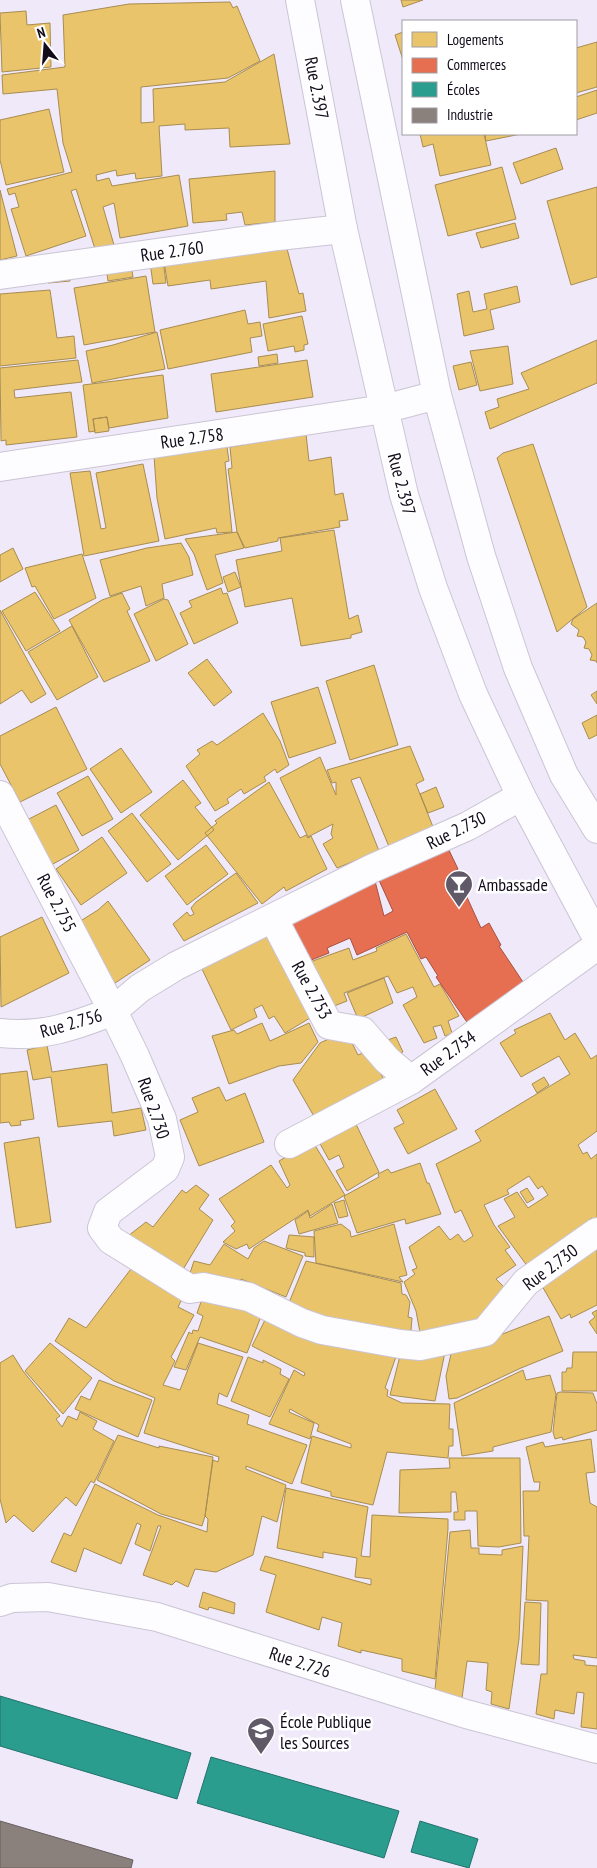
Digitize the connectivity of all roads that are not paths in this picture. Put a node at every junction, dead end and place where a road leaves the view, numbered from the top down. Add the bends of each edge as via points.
1 (300, 0) edge
2 (355, 0) edge
3 (343, 229) junction
4 (0, 275) edge
5 (437, 395) junction
6 (384, 409) junction
7 (0, 467) edge
8 (0, 795) edge
9 (521, 796) junction
10 (595, 825) edge
11 (273, 918) junction
12 (597, 938) edge
13 (597, 946) edge
14 (113, 1011) junction
15 (0, 1033) edge
16 (412, 1080) junction
17 (289, 1144) dead end
18 (597, 1232) edge
19 (0, 1602) edge
20 (597, 1749) edge

1 - 3 street, Rue 2.397
2 - 5 street
3 - 4 street, Rue 2.760
3 - 6 street, Rue 2.397
5 - 6 street, Rue 2.758
5 - 10 street via 481,556 518,668 564,775
6 - 7 street, Rue 2.758
6 - 9 street, Rue 2.397 via 404,495 433,588 473,694
8 - 14 street, Rue 2.755
9 - 11 street, Rue 2.730 via 468,826 372,868
9 - 12 street, Rue 2.397
11 - 14 street, Rue 2.730 via 176,966 140,988
11 - 16 street, Rue 2.753 via 329,1025 362,1031 387,1060
13 - 16 street, Rue 2.754
14 - 15 street, Rue 2.756 via 46,1033
14 - 18 street, Rue 2.730 via 162,1119 170,1157 166,1169 108,1212 102,1228 111,1240 190,1289 203,1287 249,1297 322,1330 420,1346 485,1332 526,1282
16 - 17 street, Rue 2.754
19 - 20 street, Rue 2.726 via 48,1596 156,1617 466,1714

